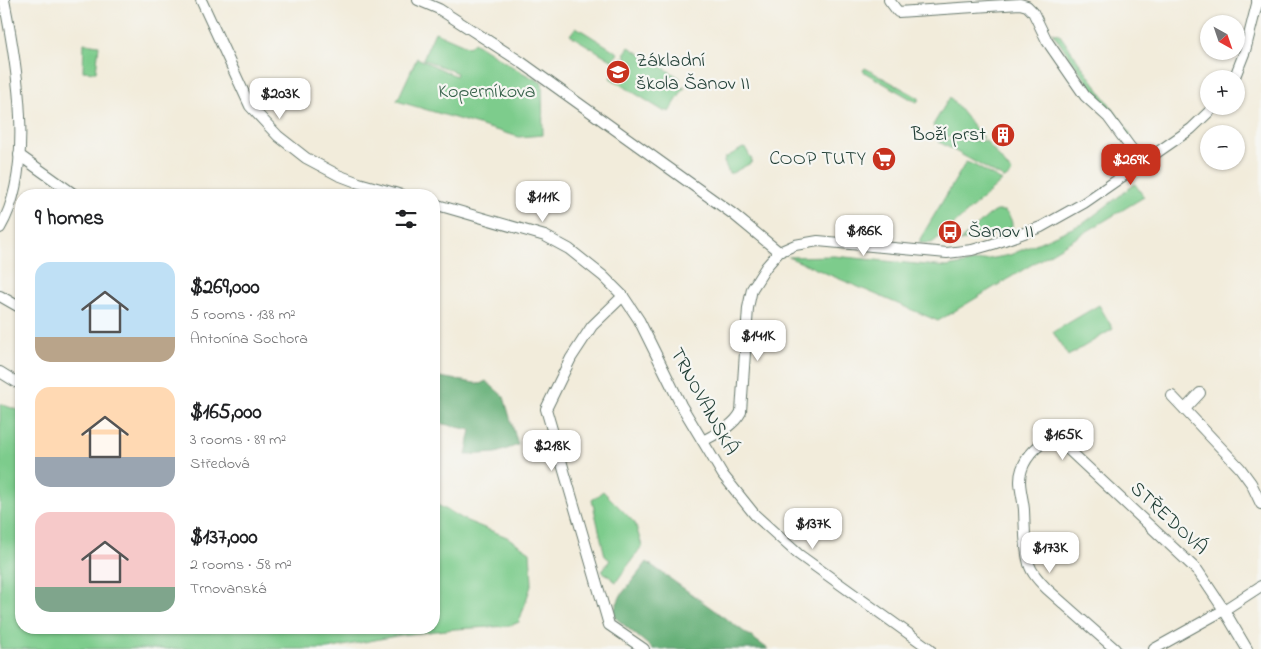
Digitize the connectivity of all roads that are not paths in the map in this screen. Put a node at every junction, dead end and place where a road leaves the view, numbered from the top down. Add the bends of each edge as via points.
1 (4, 0) edge
2 (201, 0) edge
3 (418, 0) edge
4 (889, 0) edge
5 (1259, 0) edge
6 (1238, 70) edge
7 (1208, 115) edge
8 (19, 155) junction
9 (1144, 162) junction
10 (67, 189) edge
11 (380, 189) edge
12 (440, 206) edge
13 (0, 228) edge
14 (779, 252) junction
15 (0, 296) edge
16 (623, 296) junction
17 (15, 305) edge
18 (0, 372) edge
19 (15, 382) edge
20 (1200, 393) dead end
21 (1172, 396) dead end
22 (1184, 409) junction
23 (703, 442) junction
24 (1261, 504) edge
25 (1261, 586) edge
26 (1224, 610) junction
27 (644, 649) edge
28 (930, 649) edge
29 (1116, 649) edge
30 (1154, 649) edge
31 (1247, 649) edge

1 - 8 street via 20,104
2 - 11 street via 250,106 278,136 306,158 338,175
3 - 14 street via 439,9 520,62 733,214
4 - 9 street via 898,12 1027,6 1085,96 1108,117
5 - 6 street
7 - 9 street
8 - 10 street
8 - 13 street via 13,194 7,217
9 - 14 street via 1057,219 972,250 947,253 818,241
12 - 16 street, TRNOVANSKÁ via 545,236 581,257
14 - 23 street via 752,289 741,412 731,424
15 - 17 street
16 - 23 street, TRNOVANSKÁ
16 - 27 street via 592,326 571,358 546,409 609,624
18 - 19 street
20 - 22 street
21 - 22 street
22 - 24 street via 1240,468
23 - 28 street, TRNOVANSKÁ via 723,475 755,515 798,554
25 - 26 street
26 - 29 street, STŘEDOVÁ via 1198,571 1053,436 1036,447 1022,468 1024,538 1030,566 1047,589
26 - 30 street
26 - 31 street, STŘEDOVÁ

